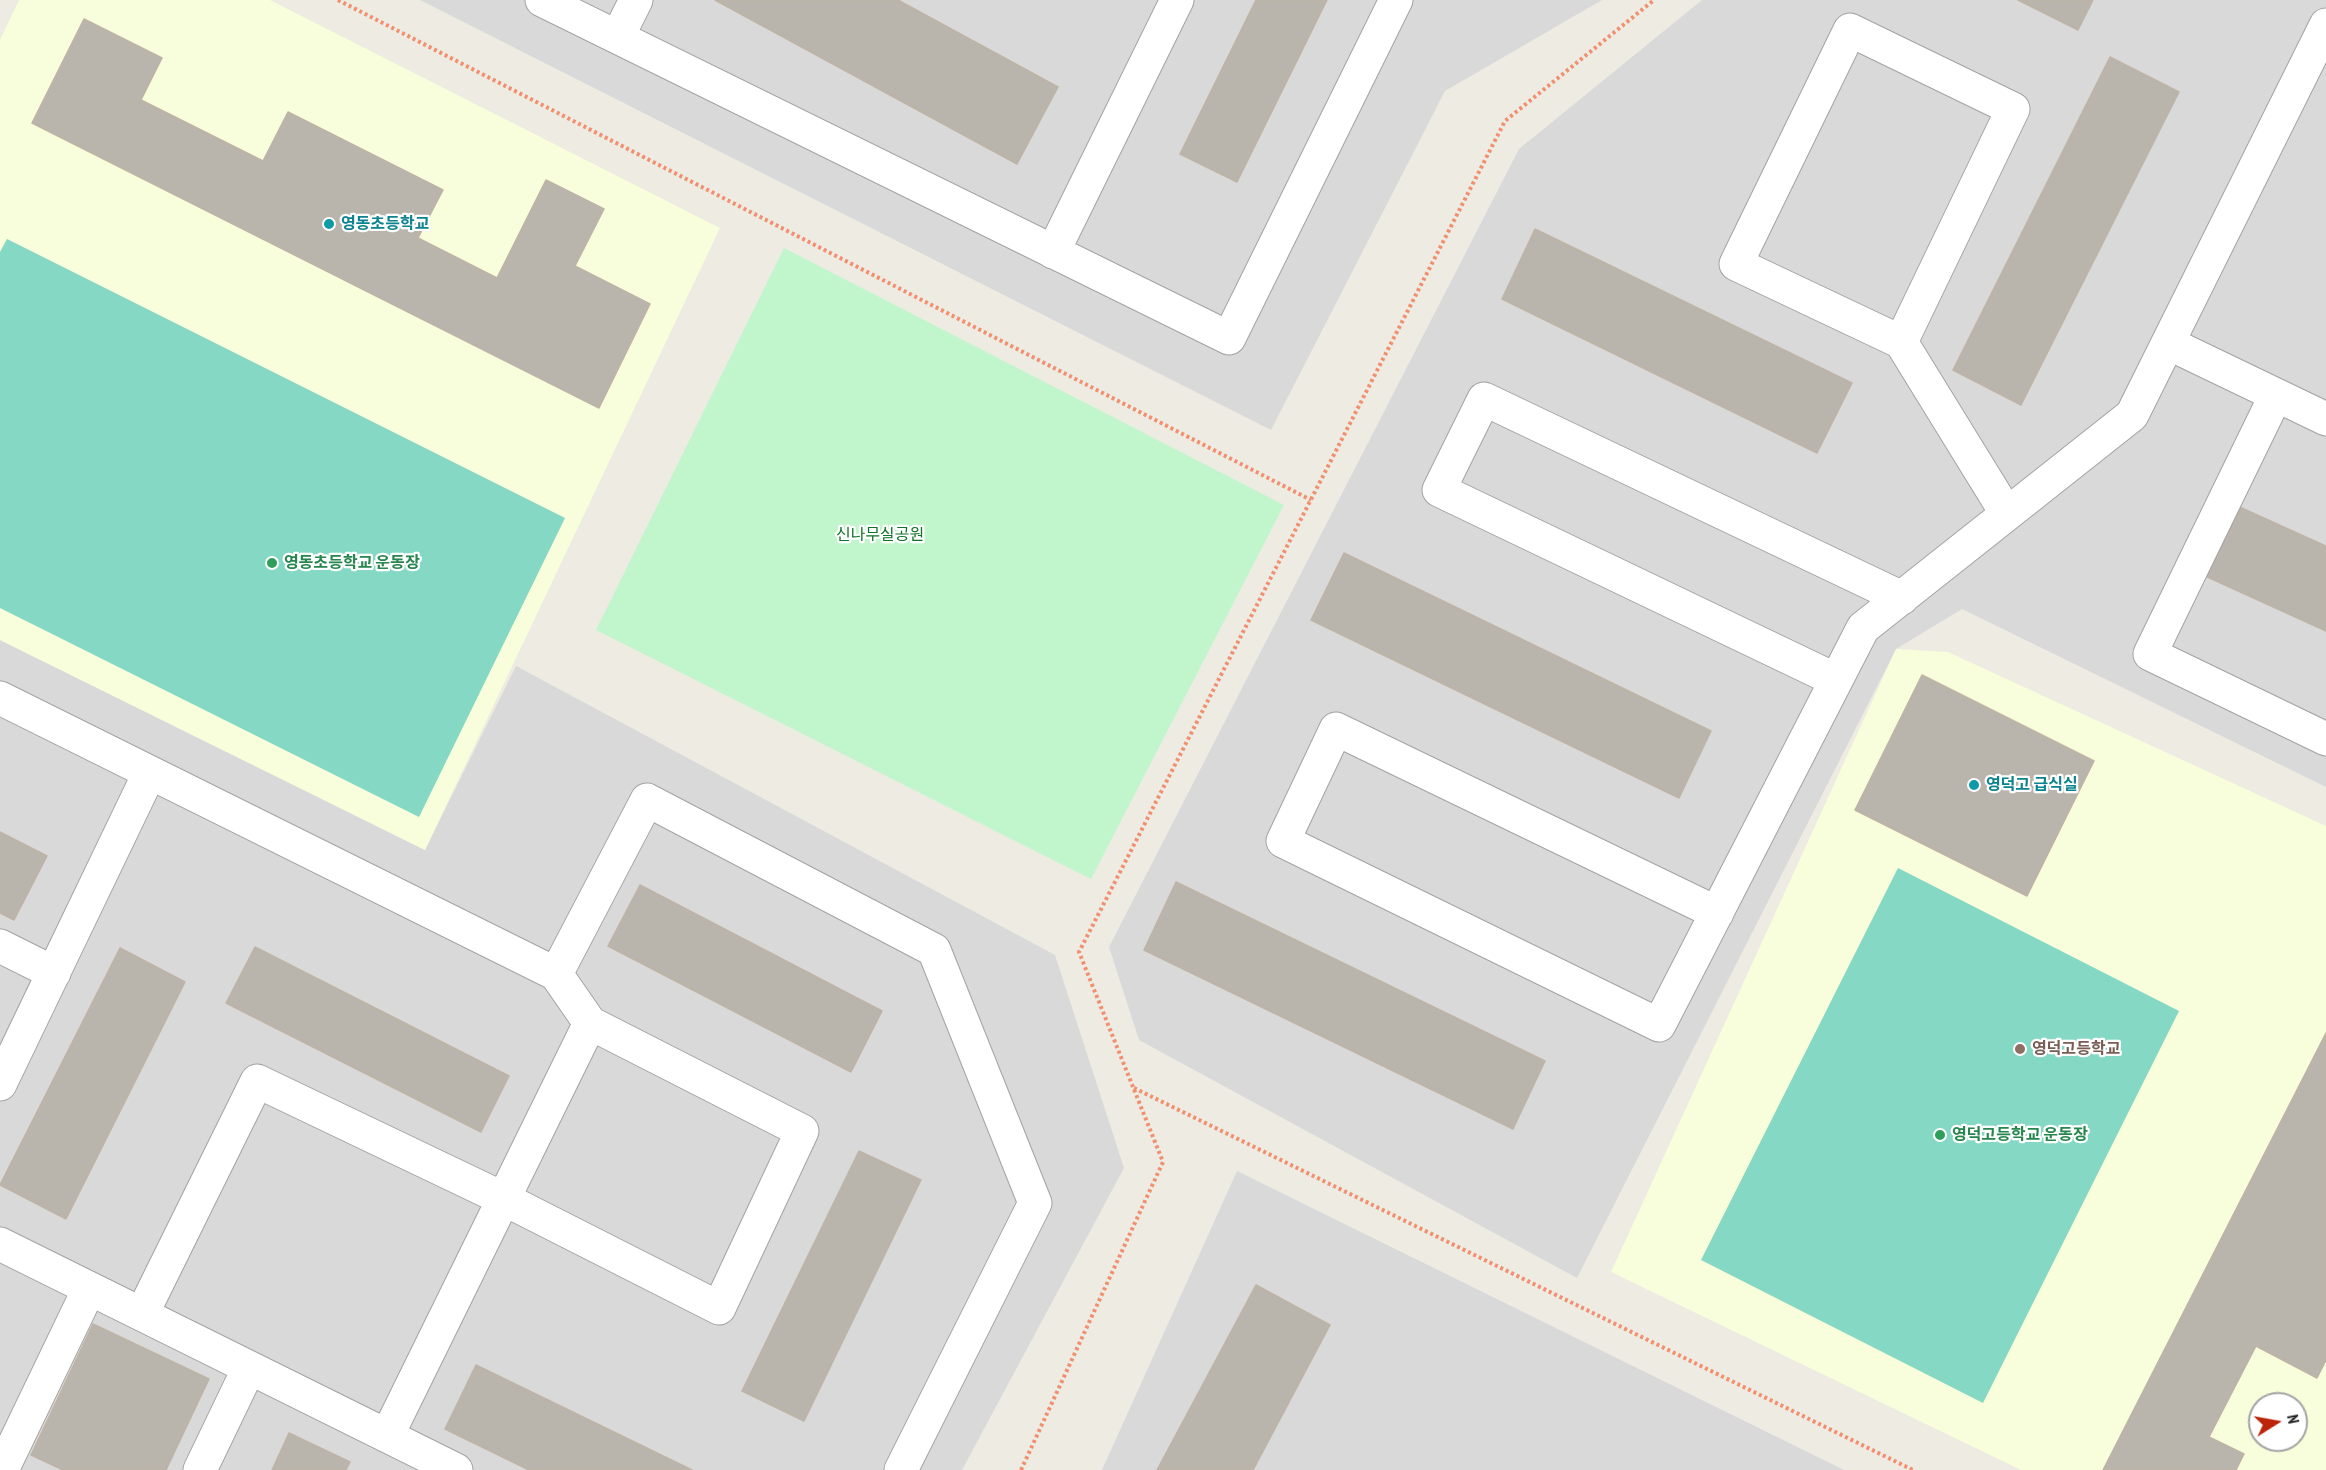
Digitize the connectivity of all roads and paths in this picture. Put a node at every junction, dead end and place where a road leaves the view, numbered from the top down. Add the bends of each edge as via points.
1 (338, 0) edge
2 (542, 0) edge
3 (636, 0) edge
4 (1177, 0) edge
5 (1396, 0) edge
6 (1654, 0) edge
7 (2326, 26) edge
8 (618, 36) junction
9 (1053, 252) junction
10 (1901, 342) junction
11 (2168, 343) junction
12 (2276, 395) junction
13 (2326, 419) edge
14 (1311, 500) junction
15 (2007, 514) junction
16 (1902, 598) junction
17 (1836, 681) junction
18 (0, 698) edge
19 (2326, 740) edge
20 (149, 774) junction
21 (1716, 913) junction
22 (0, 946) edge
23 (54, 973) junction
24 (556, 975) junction
25 (590, 1023) junction
26 (0, 1084) edge
27 (1134, 1088) junction
28 (504, 1199) junction
29 (0, 1244) edge
30 (89, 1289) junction
31 (142, 1314) junction
32 (249, 1368) junction
33 (387, 1436) junction
34 (2, 1470) edge
35 (200, 1470) edge
36 (456, 1470) edge
37 (901, 1470) edge
38 (1021, 1470) edge
39 (1913, 1470) edge

1 - 14 path
2 - 8 lane
3 - 8 lane
4 - 9 lane
5 - 9 lane via 1229,338
6 - 14 path via 1504,121
7 - 11 lane
8 - 9 lane
10 - 10 lane via 2013,109 1850,30 1736,264
10 - 15 lane
11 - 12 lane
11 - 15 lane via 2132,415
12 - 13 lane
12 - 19 lane via 2150,654
14 - 27 path via 1079,952
15 - 16 lane
16 - 17 lane via 1863,628
16 - 17 lane via 1484,399 1440,490
17 - 21 lane
18 - 20 lane
20 - 23 lane
20 - 24 lane
21 - 21 lane via 1659,1025 1283,841 1336,729
22 - 23 lane
23 - 26 lane
24 - 25 lane
24 - 37 lane via 647,800 934,950 1035,1203
25 - 28 lane
25 - 28 lane via 801,1131 719,1308
27 - 38 path via 1163,1162
27 - 39 path
28 - 31 lane via 257,1081
28 - 33 lane
29 - 30 lane
30 - 31 lane
30 - 34 lane
31 - 32 lane
32 - 33 lane
32 - 35 lane
33 - 36 lane

